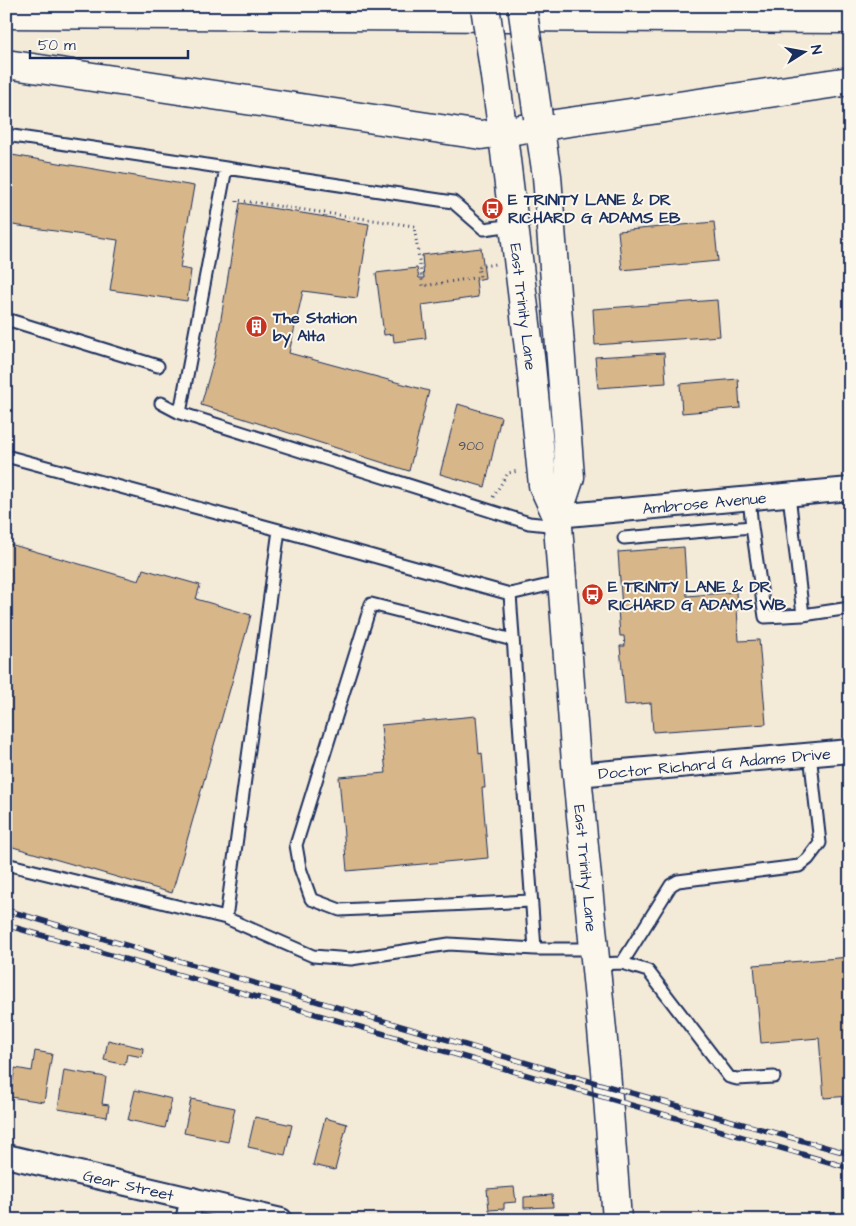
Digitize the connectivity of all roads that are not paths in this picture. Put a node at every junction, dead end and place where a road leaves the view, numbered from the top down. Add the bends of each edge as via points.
1 (485, 6) edge
2 (522, 6) edge
3 (6, 14) edge
4 (850, 19) edge
5 (6, 64) edge
6 (850, 81) edge
7 (539, 122) junction
8 (502, 126) junction
9 (6, 135) edge
10 (226, 168) junction
11 (513, 225) junction
12 (6, 319) edge
13 (158, 366) dead end
14 (161, 402) dead end
15 (180, 413) junction
16 (6, 456) edge
17 (850, 489) edge
18 (789, 495) junction
19 (750, 498) junction
20 (558, 521) junction
21 (752, 527) junction
22 (279, 530) junction
23 (624, 538) dead end
24 (562, 582) junction
25 (510, 594) junction
26 (850, 608) edge
27 (803, 615) junction
28 (514, 640) junction
29 (850, 751) edge
30 (810, 754) junction
31 (577, 775) junction
32 (6, 864) edge
33 (531, 901) junction
34 (226, 918) junction
35 (535, 948) junction
36 (605, 959) junction
37 (774, 1077) dead end
38 (6, 1156) edge
39 (189, 1209) edge
40 (281, 1220) edge
41 (617, 1220) edge

1 - 8 main road, East Trinity Lane, bridge
2 - 7 main road, East Trinity Lane, bridge
3 - 4 main road
5 - 8 main road via 482,136
6 - 7 main road
7 - 8 main road
7 - 20 main road, East Trinity Lane via 547,176 570,477
8 - 11 main road, East Trinity Lane
9 - 10 lane
10 - 11 lane via 453,202 484,229
10 - 15 lane
11 - 20 main road, East Trinity Lane via 543,485
12 - 13 lane
14 - 15 lane
15 - 20 lane via 529,523
16 - 22 lane
17 - 18 street, Ambrose Avenue
18 - 19 street, Ambrose Avenue
18 - 27 lane
19 - 20 street, Ambrose Avenue
19 - 21 lane
20 - 24 main road, East Trinity Lane
21 - 23 lane
21 - 27 lane via 765,617
22 - 25 lane
22 - 34 lane
24 - 25 lane
24 - 31 main road, East Trinity Lane
25 - 28 lane
26 - 27 lane
28 - 33 lane
28 - 33 lane via 371,604 296,845 311,900 340,910
29 - 30 street, Doctor Richard G Adams Drive
30 - 31 street, Doctor Richard G Adams Drive
30 - 36 lane via 820,843 808,860 799,866 671,885
31 - 36 main road, East Trinity Lane
32 - 34 lane
33 - 35 lane
34 - 35 lane via 313,956 351,959 449,944
35 - 36 lane
36 - 37 lane via 648,971 728,1077
36 - 41 main road, East Trinity Lane
38 - 39 street, Gear Street
39 - 40 street, Gear Street

